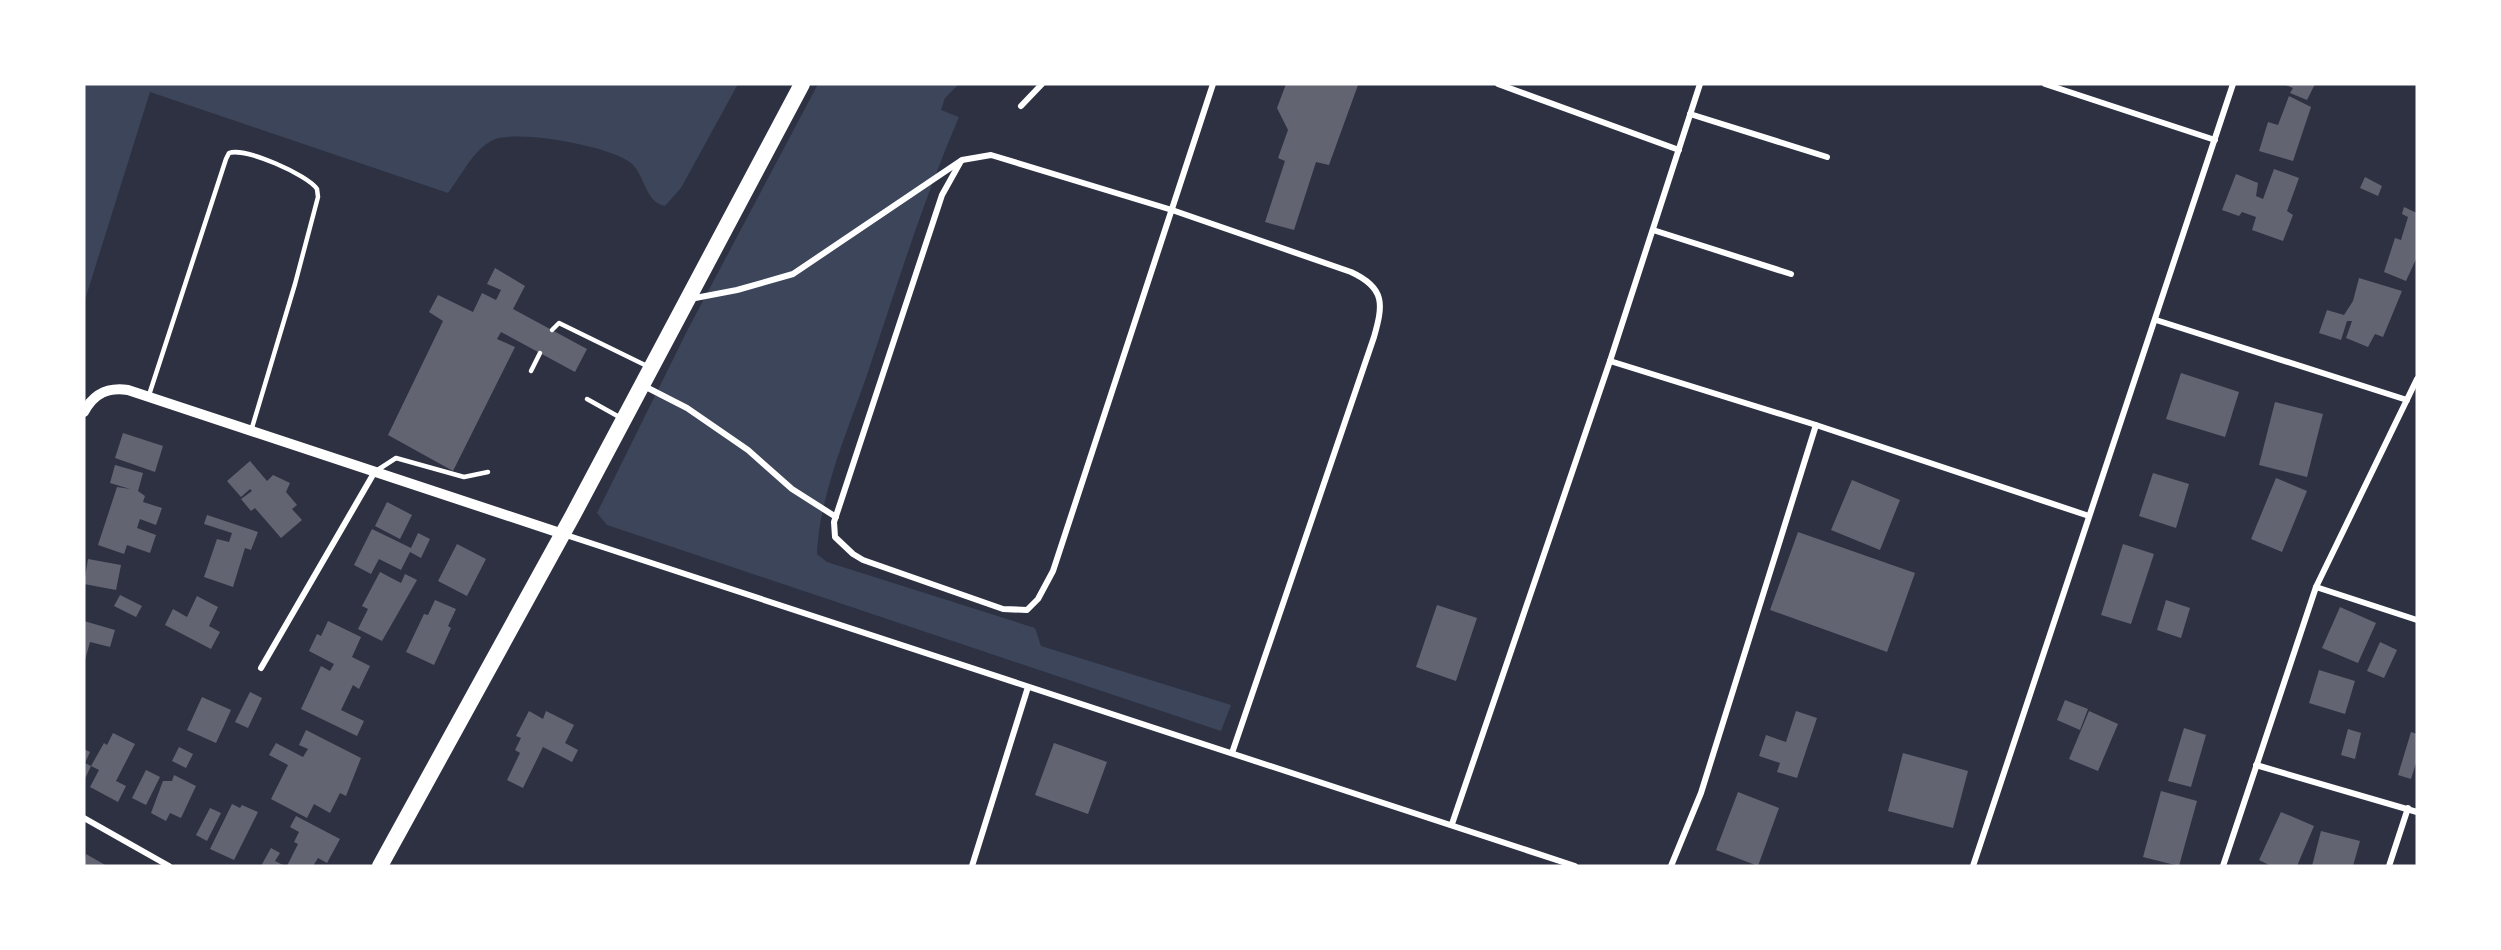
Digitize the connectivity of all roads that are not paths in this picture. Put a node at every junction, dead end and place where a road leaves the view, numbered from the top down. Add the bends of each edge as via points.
1 (802, 84) edge
2 (1042, 84) edge
3 (1213, 84) edge
4 (1498, 84) edge
5 (1700, 84) edge
6 (2045, 84) edge
7 (2233, 84) edge
8 (1022, 105) dead end
9 (1690, 114) junction
10 (2215, 140) junction
11 (1679, 150) junction
12 (1827, 157) dead end
13 (962, 160) junction
14 (1172, 210) junction
15 (1653, 230) junction
16 (1791, 274) dead end
17 (687, 300) junction
18 (2156, 320) junction
19 (552, 330) dead end
20 (540, 353) dead end
21 (1610, 361) junction
22 (651, 368) junction
23 (531, 371) dead end
24 (2417, 379) edge
25 (642, 385) junction
26 (149, 397) junction
27 (587, 399) dead end
28 (2407, 399) junction
29 (84, 411) edge
30 (623, 420) junction
31 (1816, 425) junction
32 (251, 431) junction
33 (488, 472) dead end
34 (374, 473) junction
35 (2089, 516) junction
36 (836, 517) junction
37 (563, 534) junction
38 (2316, 587) junction
39 (2417, 620) edge
40 (261, 668) dead end
41 (1028, 687) junction
42 (1232, 753) junction
43 (2256, 765) junction
44 (2408, 808) junction
45 (2417, 812) edge
46 (84, 818) edge
47 (1452, 824) junction
48 (169, 866) edge
49 (380, 866) edge
50 (972, 866) edge
51 (1575, 866) edge
52 (1671, 866) edge
53 (1973, 866) edge
54 (2223, 866) edge
55 (2389, 866) edge

1 - 17 highway
2 - 8 street
3 - 14 street
4 - 11 street
5 - 9 street
6 - 10 street
7 - 10 street
9 - 11 street
9 - 12 street
10 - 18 street
11 - 15 street
13 - 14 street via 991,155
13 - 17 street via 793,274
13 - 36 street via 942,195
14 - 36 street via 1053,571 1038,599 1027,610 1003,609 863,560 835,537
14 - 42 street via 1351,272 1372,284 1381,311
15 - 16 street
15 - 21 street
17 - 22 highway
18 - 28 street
18 - 35 street
19 - 22 lane via 559,323
20 - 23 lane
21 - 31 street
21 - 47 street
22 - 25 highway
24 - 28 street
25 - 30 highway
25 - 36 street via 748,450 792,489
26 - 29 street via 115,388 95,397
26 - 32 street
26 - 32 lane via 226,159 229,153 241,151 305,177 318,189 295,284
27 - 30 lane
28 - 38 street
30 - 37 highway
31 - 35 street
31 - 52 street via 1701,792
32 - 34 street
33 - 34 lane via 464,477 396,458
34 - 37 street
34 - 40 street
35 - 53 street
37 - 41 street
37 - 49 highway
38 - 39 street
38 - 43 street
41 - 42 street
41 - 50 street
42 - 47 street
43 - 44 street
43 - 54 street
44 - 45 street
44 - 55 street
46 - 48 street
47 - 51 street

